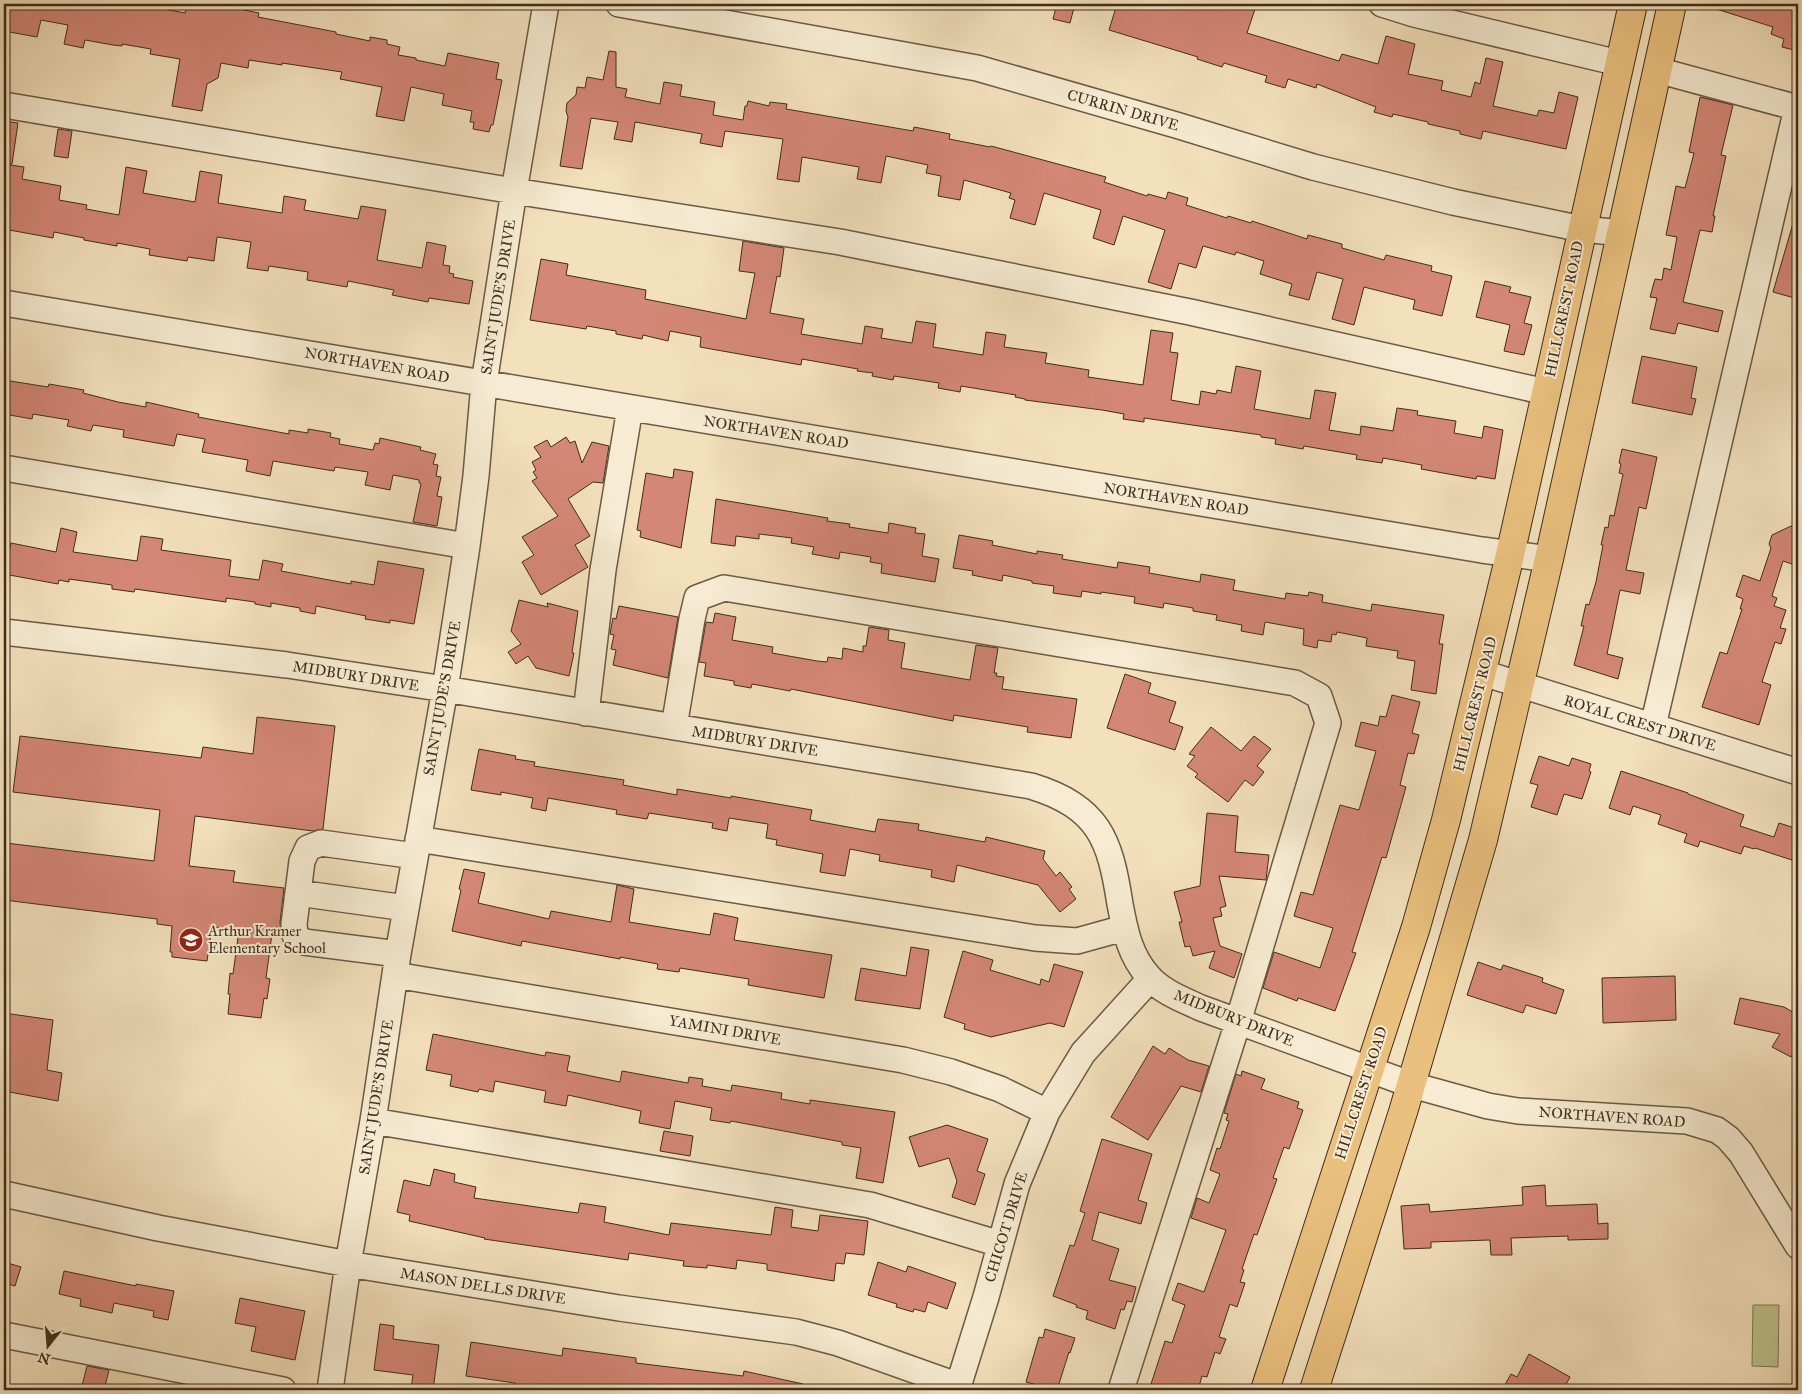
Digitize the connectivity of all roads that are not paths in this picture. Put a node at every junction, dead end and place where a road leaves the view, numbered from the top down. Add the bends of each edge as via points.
1 (546, 4) edge
2 (619, 4) edge
3 (1382, 4) edge
4 (1633, 4) edge
5 (1672, 4) edge
6 (1619, 63) junction
7 (1657, 70) junction
8 (4, 105) edge
9 (1798, 108) edge
10 (514, 191) junction
11 (1582, 229) junction
12 (1622, 233) junction
13 (4, 303) edge
14 (484, 384) junction
15 (1546, 392) junction
16 (630, 408) junction
17 (4, 468) edge
18 (467, 546) junction
19 (1510, 555) junction
20 (1549, 559) junction
21 (4, 632) edge
22 (1483, 673) junction
23 (1518, 686) junction
24 (445, 689) junction
25 (586, 713) junction
26 (1653, 726) junction
27 (674, 727) junction
28 (1798, 772) edge
29 (416, 847) junction
30 (298, 893) junction
31 (406, 908) junction
32 (1124, 928) junction
33 (397, 964) junction
34 (1150, 979) junction
35 (1238, 1022) junction
36 (1369, 1070) junction
37 (1412, 1085) junction
38 (1047, 1112) junction
39 (373, 1121) junction
40 (4, 1194) edge
41 (1000, 1244) junction
42 (1798, 1246) edge
43 (348, 1264) junction
44 (4, 1335) edge
45 (958, 1388) edge
46 (283, 1390) edge
47 (330, 1390) edge
48 (1121, 1390) edge
49 (1265, 1390) edge
50 (1314, 1390) edge

1 - 10 street, SAINT JUDE'S DRIVE
2 - 11 street, CURRIN DRIVE via 977,68 1313,167 1453,202
3 - 6 street
4 - 6 main road, HILLCREST ROAD
5 - 7 main road
6 - 11 main road, HILLCREST ROAD
7 - 9 street
7 - 12 main road
8 - 10 street
9 - 26 street
10 - 14 street, SAINT JUDE'S DRIVE
10 - 15 street via 840,242 1190,312
11 - 12 street, CURRIN DRIVE
11 - 15 main road, HILLCREST ROAD
12 - 20 main road
13 - 14 street, NORTHAVEN ROAD
14 - 16 street, NORTHAVEN ROAD
14 - 18 street, SAINT JUDE'S DRIVE
15 - 19 main road, HILLCREST ROAD
16 - 19 street, NORTHAVEN ROAD
16 - 25 street via 603,570
17 - 18 street
18 - 24 street, SAINT JUDE'S DRIVE
19 - 20 street, NORTHAVEN ROAD
19 - 22 main road, HILLCREST ROAD
20 - 23 main road
21 - 24 street, MIDBURY DRIVE via 287,666
22 - 23 street, ROYAL CREST DRIVE
22 - 36 main road, HILLCREST ROAD via 1416,928
23 - 26 street, ROYAL CREST DRIVE
23 - 37 main road via 1483,840
24 - 25 street, MIDBURY DRIVE
24 - 29 street, SAINT JUDE'S DRIVE
25 - 27 street, MIDBURY DRIVE
26 - 28 street, ROYAL CREST DRIVE
27 - 32 street, MIDBURY DRIVE via 1031,786 1053,793 1089,818 1103,835 1115,871
27 - 35 street via 697,598 724,588 1303,687 1319,696 1328,723
29 - 30 street via 321,843 308,848 302,860
29 - 31 street, SAINT JUDE'S DRIVE
29 - 32 street via 1035,938 1077,941
30 - 31 street
30 - 33 street, YAMINI DRIVE via 295,935 304,942
31 - 33 street, SAINT JUDE'S DRIVE
32 - 34 street, MIDBURY DRIVE via 1136,960
33 - 38 street, YAMINI DRIVE via 903,1060 1000,1088
33 - 39 street, SAINT JUDE'S DRIVE
34 - 35 street, MIDBURY DRIVE via 1171,994
34 - 38 street, CHICOT DRIVE via 1083,1053
35 - 36 street, MIDBURY DRIVE
35 - 48 street
36 - 37 street, NORTHAVEN ROAD
36 - 49 main road, HILLCREST ROAD
37 - 42 street, NORTHAVEN ROAD via 1518,1111 1687,1121 1717,1130 1742,1152
37 - 50 main road
38 - 41 street, CHICOT DRIVE via 1017,1184
39 - 41 street via 870,1205
39 - 43 street, SAINT JUDE'S DRIVE
40 - 43 street, MASON DELLS DRIVE via 158,1228
41 - 45 street, CHICOT DRIVE
43 - 45 street, MASON DELLS DRIVE via 619,1308 796,1332 838,1343
43 - 47 street, SAINT JUDE'S DRIVE
44 - 46 street

